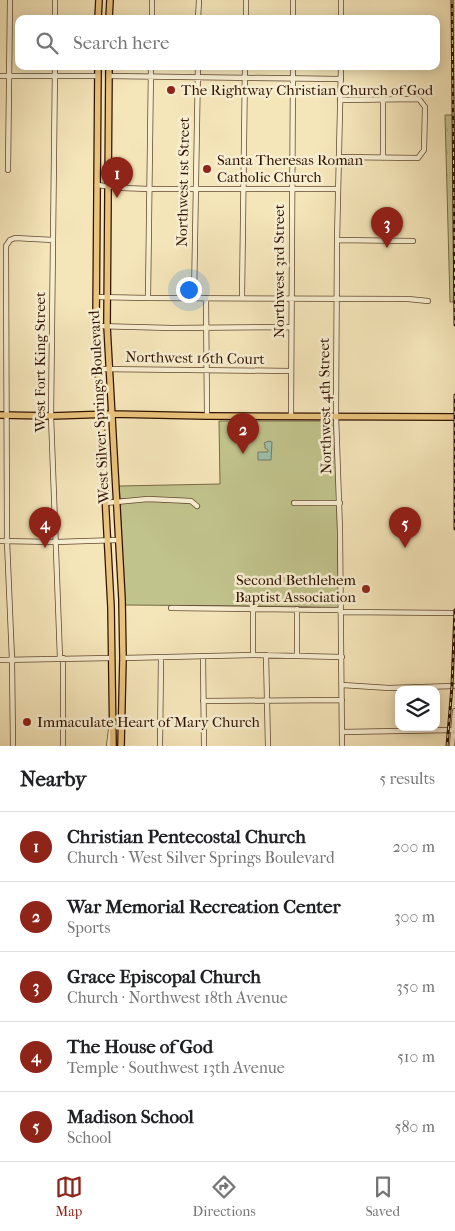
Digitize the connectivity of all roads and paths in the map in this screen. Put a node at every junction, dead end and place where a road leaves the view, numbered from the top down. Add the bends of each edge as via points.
1 (10, 0) edge
2 (55, 0) edge
3 (99, 0) edge
4 (110, 0) edge
5 (152, 0) edge
6 (199, 0) edge
7 (246, 0) edge
8 (293, 0) edge
9 (341, 0) edge
10 (55, 15) edge
11 (98, 15) edge
12 (109, 15) edge
13 (152, 15) edge
14 (198, 15) edge
15 (246, 15) edge
16 (293, 15) edge
17 (341, 15) edge
18 (54, 70) edge
19 (99, 70) edge
20 (102, 70) edge
21 (109, 70) edge
22 (151, 70) edge
23 (198, 70) edge
24 (245, 70) edge
25 (292, 70) edge
26 (341, 70) edge
27 (0, 76) edge
28 (9, 76) junction
29 (54, 76) junction
30 (98, 76) junction
31 (108, 76) junction
32 (151, 77) junction
33 (197, 77) junction
34 (245, 78) junction
35 (292, 79) junction
36 (340, 79) junction
37 (108, 88) junction
38 (383, 99) junction
39 (340, 100) junction
40 (339, 158) junction
41 (383, 158) junction
42 (8, 170) dead end
43 (97, 185) junction
44 (108, 186) junction
45 (149, 189) junction
46 (196, 189) junction
47 (243, 189) junction
48 (338, 189) junction
49 (292, 190) junction
50 (53, 240) junction
51 (337, 240) junction
52 (414, 241) dead end
53 (96, 297) junction
54 (106, 297) junction
55 (148, 298) junction
56 (194, 298) junction
57 (206, 298) junction
58 (242, 298) junction
59 (292, 299) junction
60 (337, 299) junction
61 (428, 301) dead end
62 (96, 326) junction
63 (107, 326) junction
64 (291, 327) junction
65 (206, 328) junction
66 (98, 369) junction
67 (109, 369) junction
68 (207, 371) junction
69 (291, 371) junction
70 (111, 414) junction
71 (3, 415) edge
72 (100, 415) junction
73 (52, 416) junction
74 (207, 416) junction
75 (291, 416) junction
76 (336, 416) junction
77 (455, 417) edge
78 (116, 502) junction
79 (294, 502) dead end
80 (340, 502) junction
81 (105, 503) junction
82 (198, 506) dead end
83 (107, 540) junction
84 (118, 540) junction
85 (0, 541) edge
86 (7, 541) junction
87 (56, 542) junction
88 (111, 608) junction
89 (171, 608) dead end
90 (253, 608) junction
91 (297, 609) junction
92 (342, 612) junction
93 (452, 613) dead end
94 (253, 655) junction
95 (203, 656) junction
96 (266, 656) junction
97 (297, 656) junction
98 (342, 656) junction
99 (62, 658) junction
100 (112, 658) junction
101 (123, 658) junction
102 (161, 658) junction
103 (0, 660) edge
104 (12, 660) junction
105 (342, 685) junction
106 (455, 686) edge
107 (342, 700) junction
108 (203, 701) junction
109 (267, 701) junction
110 (122, 710) junction
111 (455, 712) edge
112 (113, 721) junction
113 (454, 730) edge
114 (342, 732) junction
115 (13, 746) edge
116 (63, 746) edge
117 (109, 746) edge
118 (113, 746) edge
119 (121, 746) edge
120 (160, 746) edge
121 (204, 746) edge
122 (268, 746) edge
123 (342, 746) edge
124 (452, 746) edge

1 - 28 street
2 - 10 street
3 - 11 main road
4 - 12 main road
5 - 13 street
6 - 14 street
7 - 15 street
8 - 16 street
9 - 17 street
18 - 29 street, West Fort King Street
19 - 30 main road, West Silver Springs Boulevard
20 - 31 main road
21 - 31 main road, West Silver Springs Boulevard
22 - 32 street
23 - 33 street, Northwest 1st Street
24 - 34 street
25 - 35 street, Northwest 3rd Street
26 - 36 street, Northwest 4th Street
27 - 28 street
28 - 29 street
28 - 42 street
29 - 30 street
29 - 50 street, West Fort King Street
30 - 37 main road
30 - 43 main road, West Silver Springs Boulevard
31 - 32 street
31 - 37 main road, West Silver Springs Boulevard
32 - 33 street
32 - 45 street
33 - 34 street
33 - 46 street, Northwest 1st Street
34 - 35 street
34 - 47 street
35 - 36 street
35 - 49 street, Northwest 3rd Street
36 - 39 street, Northwest 4th Street
37 - 44 main road, West Silver Springs Boulevard
38 - 39 street
38 - 41 street
38 - 41 street via 418,99 425,107 422,155 418,158
39 - 40 street, Northwest 4th Street
40 - 41 street
40 - 48 street, Northwest 4th Street
43 - 44 street
43 - 53 main road, West Silver Springs Boulevard
44 - 45 street
44 - 54 main road, West Silver Springs Boulevard
45 - 46 street
45 - 55 street
46 - 47 street
46 - 56 street, Northwest 1st Street
47 - 49 street
47 - 58 street
48 - 49 street
48 - 51 street, Northwest 4th Street
49 - 59 street, Northwest 3rd Street
50 - 71 street via 15,238 6,246
50 - 73 street, West Fort King Street
51 - 52 street
51 - 60 street, Northwest 4th Street
53 - 54 street
53 - 62 main road, West Silver Springs Boulevard
54 - 55 street
54 - 63 main road, West Silver Springs Boulevard
55 - 56 street
56 - 57 street
57 - 58 street
57 - 65 street
58 - 59 street
59 - 60 street
59 - 64 street, Northwest 3rd Street
60 - 61 street
60 - 76 street, Northwest 4th Street
62 - 63 street
62 - 66 main road, West Silver Springs Boulevard
63 - 65 street
63 - 67 main road, West Silver Springs Boulevard
64 - 65 street
64 - 69 street, Northwest 3rd Street
65 - 68 street
66 - 67 street, Northwest 16th Court
66 - 72 main road, West Silver Springs Boulevard
67 - 68 street, Northwest 16th Court
67 - 70 main road, West Silver Springs Boulevard
68 - 69 street, Northwest 16th Court
68 - 74 street
69 - 75 street, Northwest 3rd Street
70 - 72 main road
70 - 74 main road
70 - 78 main road, West Silver Springs Boulevard
71 - 73 main road
71 - 86 street
72 - 73 main road
72 - 81 main road, West Silver Springs Boulevard
73 - 87 street, West Fort King Street
74 - 75 main road
75 - 76 main road
76 - 77 main road
76 - 80 street, Northwest 4th Street
78 - 81 street
78 - 82 street via 148,499 191,501
78 - 84 main road, West Silver Springs Boulevard
79 - 80 street
80 - 92 street, Northwest 4th Street
81 - 83 main road, West Silver Springs Boulevard
83 - 84 street
83 - 87 street
83 - 88 main road, West Silver Springs Boulevard
84 - 101 main road, West Silver Springs Boulevard
85 - 86 street
86 - 87 street
86 - 104 street
87 - 99 street, West Fort King Street
88 - 100 main road, West Silver Springs Boulevard
88 - 101 main road via 115,648
89 - 90 street
90 - 91 street
90 - 94 street
91 - 92 street
91 - 97 street
92 - 93 street
92 - 98 street, Northwest 4th Street
94 - 95 street
94 - 96 street
95 - 102 street
95 - 108 street
96 - 97 street
96 - 109 street
97 - 98 street
98 - 105 street, Northwest 4th Street
99 - 100 street
99 - 104 street
99 - 116 street, West Fort King Street
100 - 110 main road via 119,666
100 - 112 main road, West Silver Springs Boulevard
101 - 102 street
101 - 110 main road, West Silver Springs Boulevard
102 - 120 street
103 - 104 street
104 - 115 street
105 - 106 street via 389,688
105 - 107 street, Northwest 4th Street
107 - 109 street
107 - 114 street, Northwest 4th Street
108 - 109 street
108 - 121 street
109 - 122 street
110 - 119 main road, West Silver Springs Boulevard
111 - 113 street
112 - 117 street
112 - 118 main road, West Silver Springs Boulevard
113 - 114 street
113 - 124 street
114 - 123 street, Northwest 4th Street

